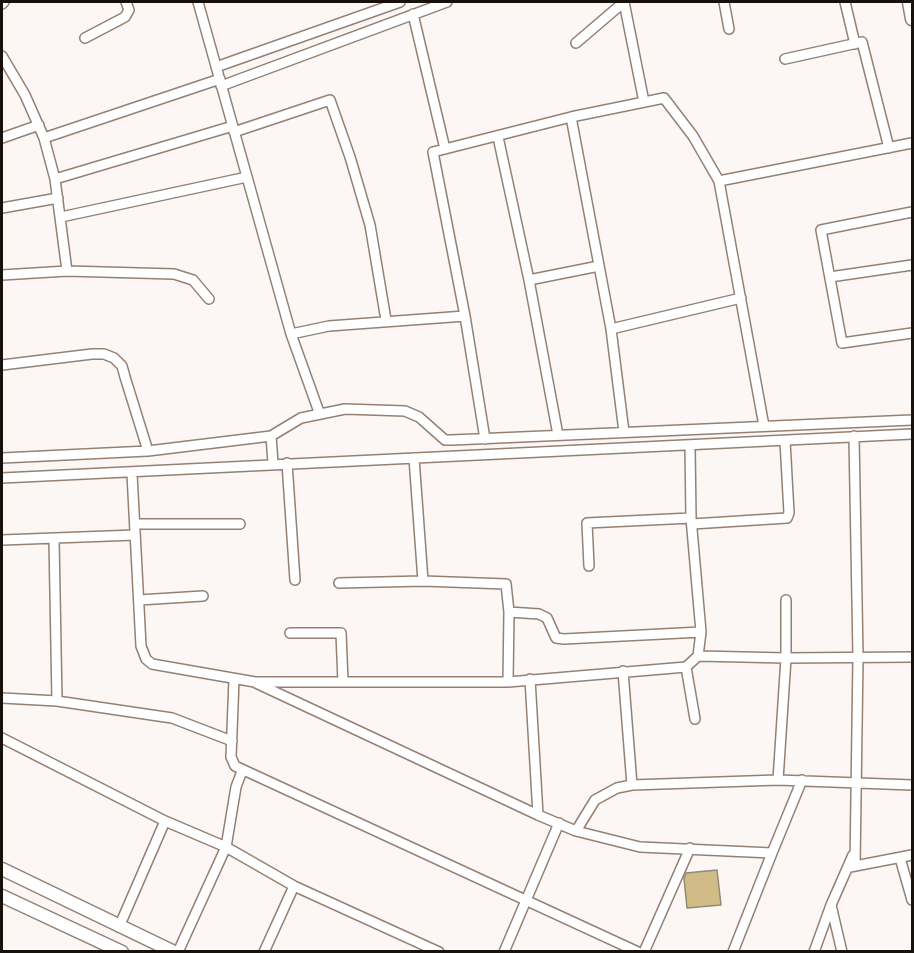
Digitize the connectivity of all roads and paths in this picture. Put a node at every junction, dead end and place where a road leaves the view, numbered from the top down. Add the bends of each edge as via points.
1 (126, 2) edge
2 (198, 2) edge
3 (400, 2) edge
4 (447, 2) edge
5 (624, 2) edge
6 (724, 2) edge
7 (845, 2) edge
8 (909, 2) edge
9 (413, 14) junction
10 (912, 18) edge
11 (729, 29) dead end
12 (85, 38) dead end
13 (576, 43) dead end
14 (855, 44) junction
15 (2, 56) edge
16 (785, 58) dead end
17 (216, 67) junction
18 (220, 83) junction
19 (644, 102) junction
20 (571, 117) junction
21 (39, 125) junction
22 (233, 129) junction
23 (498, 136) junction
24 (2, 138) edge
25 (44, 138) junction
26 (912, 143) edge
27 (889, 148) junction
28 (445, 149) junction
29 (247, 177) junction
30 (55, 179) junction
31 (719, 181) junction
32 (58, 198) junction
33 (2, 208) edge
34 (912, 212) edge
35 (61, 217) junction
36 (912, 266) edge
37 (599, 267) junction
38 (67, 271) junction
39 (2, 275) edge
40 (830, 277) junction
41 (530, 280) junction
42 (741, 298) junction
43 (209, 299) dead end
44 (465, 316) junction
45 (386, 320) junction
46 (611, 329) junction
47 (912, 333) edge
48 (291, 334) junction
49 (2, 365) edge
50 (319, 412) junction
51 (912, 420) edge
52 (764, 426) junction
53 (624, 432) junction
54 (912, 434) edge
55 (558, 435) junction
56 (271, 436) junction
57 (439, 436) junction
58 (854, 436) junction
59 (485, 439) junction
60 (785, 441) junction
61 (690, 446) junction
62 (147, 452) junction
63 (439, 457) junction
64 (2, 458) edge
65 (414, 458) junction
66 (273, 463) junction
67 (287, 463) junction
68 (132, 474) junction
69 (2, 478) edge
70 (691, 521) junction
71 (135, 524) junction
72 (240, 524) dead end
73 (135, 535) junction
74 (2, 540) edge
75 (54, 540) junction
76 (589, 566) dead end
77 (295, 580) dead end
78 (423, 581) junction
79 (339, 583) dead end
80 (203, 596) dead end
81 (139, 600) junction
82 (786, 600) dead end
83 (509, 612) junction
84 (700, 632) junction
85 (290, 633) dead end
86 (698, 656) junction
87 (858, 657) junction
88 (912, 657) edge
89 (786, 658) junction
90 (686, 667) junction
91 (623, 671) junction
92 (234, 679) junction
93 (530, 679) junction
94 (255, 682) junction
95 (343, 682) junction
96 (508, 682) junction
97 (2, 698) edge
98 (57, 701) junction
99 (695, 719) dead end
100 (2, 738) edge
101 (232, 741) junction
102 (242, 771) junction
103 (778, 780) junction
104 (802, 780) junction
105 (856, 784) junction
106 (632, 785) junction
107 (912, 785) edge
108 (538, 815) junction
109 (165, 821) junction
110 (559, 823) junction
111 (576, 831) junction
112 (226, 847) junction
113 (690, 848) junction
114 (772, 854) junction
115 (912, 855) edge
116 (900, 858) junction
117 (851, 867) junction
118 (2, 869) edge
119 (294, 885) junction
120 (2, 896) edge
121 (525, 899) junction
122 (912, 900) edge
123 (831, 905) junction
124 (119, 927) junction
125 (122, 951) edge
126 (176, 951) edge
127 (264, 951) edge
128 (439, 951) edge
129 (504, 951) edge
130 (638, 951) edge
131 (644, 951) edge
132 (733, 951) edge
133 (814, 951) edge
134 (842, 951) edge

1 - 12 street via 129,10 125,17
2 - 17 street
3 - 17 street
4 - 9 street
5 - 13 street
5 - 19 street
6 - 11 street
7 - 14 street
8 - 10 main road
9 - 18 street
9 - 28 street
14 - 16 street
14 - 27 street via 862,42
15 - 21 street
17 - 18 street
18 - 22 street
18 - 25 street
19 - 20 street
19 - 31 street via 664,98 693,136
20 - 23 street
20 - 37 street
21 - 24 street
21 - 25 street
22 - 29 street
22 - 30 street
22 - 45 street via 330,100 370,225
23 - 28 street
23 - 41 street
25 - 30 street
26 - 27 street
27 - 31 street
28 - 44 street via 433,152
29 - 35 street
29 - 48 street
30 - 32 street
31 - 42 street
32 - 33 street
32 - 35 street
34 - 40 street via 821,230
35 - 38 street
36 - 40 street
37 - 41 street
37 - 46 street
38 - 39 street
38 - 43 street via 186,276
40 - 47 street via 842,343
41 - 55 street
42 - 46 street
42 - 52 street
44 - 45 street
44 - 59 street
45 - 48 street
46 - 53 street
48 - 50 street
49 - 62 street via 93,354 114,358 122,366
50 - 56 street
50 - 57 street via 405,411 419,417
51 - 52 street
52 - 53 street
53 - 55 street
54 - 58 street
55 - 59 street
56 - 62 street
56 - 66 street
57 - 59 street via 452,440
57 - 63 street
58 - 60 street
58 - 87 street
60 - 61 street
60 - 70 street via 787,518
61 - 63 street
61 - 70 street
62 - 64 street
63 - 65 street
65 - 67 street
65 - 78 street
66 - 67 street
66 - 68 street
67 - 77 street
68 - 69 street
68 - 71 street
70 - 76 street via 587,523
70 - 84 street
71 - 72 street
71 - 73 street
73 - 75 street
73 - 81 street
74 - 75 street
75 - 98 street
78 - 79 street
78 - 83 street via 503,582
80 - 81 street
81 - 92 street via 141,646 146,659
82 - 89 street
83 - 84 street via 539,614 547,618 556,638 564,639
83 - 96 street
84 - 86 street
85 - 95 street via 341,633
86 - 89 street
86 - 90 street
87 - 88 street
87 - 89 street
87 - 105 street
89 - 103 street
90 - 91 street
90 - 99 street
91 - 93 street
91 - 106 street
92 - 94 street
92 - 101 street
93 - 96 street
93 - 108 street
94 - 95 street
94 - 108 street
95 - 96 street
97 - 98 street
98 - 101 street via 172,718
100 - 109 street
101 - 102 street via 231,758
102 - 112 street
102 - 121 street
103 - 104 street
103 - 106 street
104 - 105 street
104 - 114 street
105 - 107 street
105 - 117 street via 855,851
106 - 111 street via 595,800
108 - 110 street
109 - 112 street
109 - 124 street
110 - 111 street
110 - 121 street
111 - 113 street via 640,847
112 - 119 street
112 - 126 street
113 - 114 street
113 - 131 street
114 - 132 street
115 - 116 street
116 - 117 street
116 - 122 street
117 - 123 street
118 - 124 main road
119 - 127 street
119 - 128 street
120 - 125 main road
121 - 129 street
121 - 130 street
123 - 133 street
123 - 134 street
124 - 126 main road

